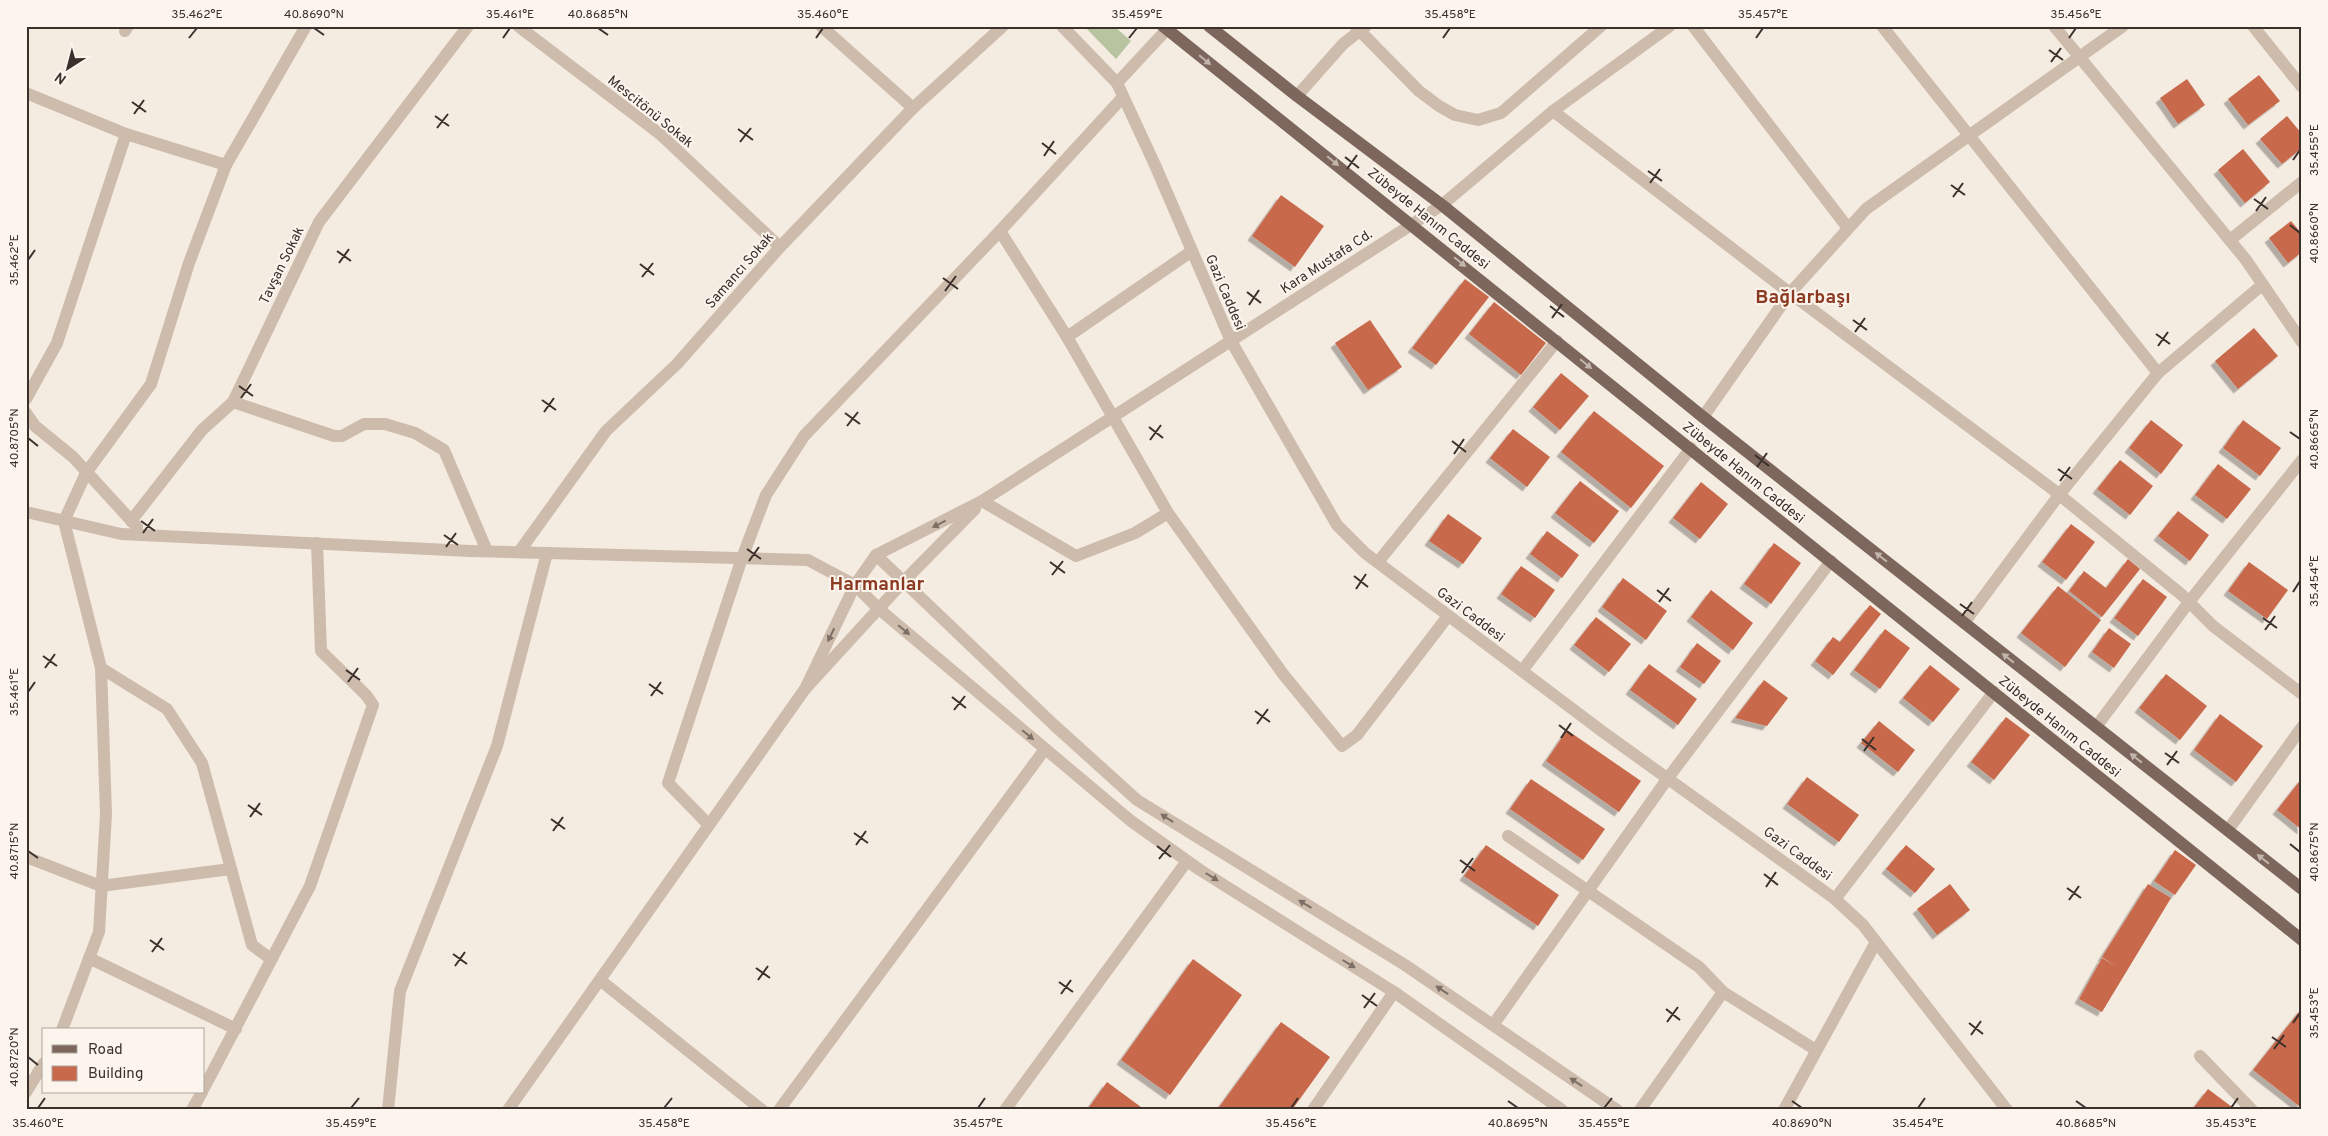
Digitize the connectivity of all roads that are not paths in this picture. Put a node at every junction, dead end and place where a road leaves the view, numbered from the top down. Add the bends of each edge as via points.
1 (306, 26) edge
2 (468, 26) edge
3 (518, 26) edge
4 (821, 26) edge
5 (1003, 26) edge
6 (1062, 26) edge
7 (1209, 26) edge
8 (1600, 26) edge
9 (1670, 26) edge
10 (1693, 26) edge
11 (1882, 26) edge
12 (2054, 26) edge
13 (2123, 26) edge
14 (2253, 26) edge
15 (1167, 27) edge
16 (1360, 28) edge
17 (2080, 58) junction
18 (1117, 82) junction
19 (2302, 87) edge
20 (26, 93) edge
21 (1296, 96) junction
22 (1123, 98) junction
23 (913, 108) junction
24 (1553, 111) junction
25 (126, 134) junction
26 (1970, 136) junction
27 (226, 165) junction
28 (2302, 182) edge
29 (1442, 205) junction
30 (1412, 224) junction
31 (1848, 228) junction
32 (1000, 231) junction
33 (2230, 240) junction
34 (780, 247) junction
35 (1192, 251) junction
36 (2262, 285) junction
37 (1790, 293) junction
38 (1067, 337) junction
39 (1231, 341) junction
40 (1557, 341) junction
41 (2302, 342) edge
42 (2158, 373) junction
43 (26, 399) edge
44 (233, 402) junction
45 (26, 412) edge
46 (1114, 416) junction
47 (1703, 417) junction
48 (1691, 448) junction
49 (2302, 460) edge
50 (86, 473) junction
51 (2060, 495) junction
52 (982, 502) junction
53 (26, 512) edge
54 (1168, 513) junction
55 (64, 521) junction
56 (131, 521) junction
57 (144, 535) junction
58 (317, 544) junction
59 (487, 551) junction
60 (519, 552) junction
61 (547, 553) junction
62 (876, 556) junction
63 (742, 558) junction
64 (1831, 561) junction
65 (1378, 562) junction
66 (904, 582) junction
67 (855, 585) junction
68 (2189, 602) junction
69 (879, 608) junction
70 (1448, 616) junction
71 (1964, 623) junction
72 (101, 668) junction
73 (1522, 671) junction
74 (805, 689) junction
75 (1994, 692) junction
76 (2302, 694) edge
77 (2096, 727) junction
78 (2302, 727) edge
79 (1045, 749) junction
80 (1668, 778) junction
81 (709, 825) junction
82 (2228, 830) junction
83 (1508, 836) dead end
84 (26, 857) edge
85 (1187, 861) junction
86 (230, 869) junction
87 (102, 886) junction
88 (2302, 889) edge
89 (1588, 893) junction
90 (1835, 899) junction
91 (2302, 940) edge
92 (1876, 942) junction
93 (89, 958) junction
94 (271, 959) junction
95 (600, 980) junction
96 (1394, 992) junction
97 (1723, 992) junction
98 (1492, 1025) junction
99 (63, 1028) edge
100 (236, 1029) junction
101 (1816, 1050) junction
102 (2200, 1056) dead end
103 (42, 1066) edge
104 (205, 1086) edge
105 (26, 1092) edge
106 (201, 1094) edge
107 (192, 1110) edge
108 (388, 1110) edge
109 (508, 1110) edge
110 (762, 1110) edge
111 (779, 1110) edge
112 (1005, 1110) edge
113 (1313, 1110) edge
114 (1562, 1110) edge
115 (1616, 1110) edge
116 (1640, 1110) edge
117 (1784, 1110) edge
118 (2007, 1110) edge
119 (2252, 1110) edge

1 - 27 street
2 - 44 street, Tavşan Sokak via 319,222
3 - 34 street, Mescitönü Sokak via 660,134
4 - 23 street
5 - 23 street, Samancı Sokak
6 - 18 street, Gazi Caddesi
7 - 21 main road
8 - 16 street via 1501,114 1478,120 1455,115 1419,91
9 - 24 street, Kara Mustafa Cd.
10 - 31 street
11 - 26 street
12 - 17 street
13 - 17 street
14 - 19 street
15 - 18 street
15 -> 30 main road, Zübeyde Hanım Caddesi
16 - 21 street
17 - 26 street
17 - 33 street
18 - 22 street, Gazi Caddesi
20 - 25 street
21 - 29 main road
22 - 32 street
22 - 35 street, Gazi Caddesi via 1156,165
23 - 34 street, Samancı Sokak
24 - 29 street, Kara Mustafa Cd.
24 - 37 street
25 - 27 street
25 - 43 street via 57,343
26 - 31 street via 1866,209
26 - 42 street
27 - 50 street via 189,263 151,384
28 - 33 street
29 - 30 street, Kara Mustafa Cd.
29 - 47 main road
30 - 39 street, Kara Mustafa Cd.
30 -> 40 main road, Zübeyde Hanım Caddesi
31 - 37 street
32 - 38 street
32 - 63 street via 804,436 766,495
33 - 36 street
34 - 60 street, Samancı Sokak via 677,364 606,431
35 - 38 street
35 - 39 street, Gazi Caddesi
36 - 41 street
36 - 42 street
37 - 47 street
37 - 51 street
38 - 46 street
39 - 46 street, Kara Mustafa Cd.
39 - 65 street, Gazi Caddesi via 1337,525
40 -> 48 main road, Zübeyde Hanım Caddesi
40 - 65 street
42 - 51 street
44 - 56 street, Tavşan Sokak via 202,430
44 - 59 street via 334,436 342,436 364,424 384,424 415,433 444,450
45 - 50 street via 35,426 73,457
46 - 52 street, Kara Mustafa Cd.
46 - 54 street
71 -> 47 main road
48 - 64 main road, Zübeyde Hanım Caddesi
48 - 73 street
49 - 68 street
50 - 55 street
50 - 56 street
51 - 68 street
51 - 71 street
52 - 54 street via 1076,556 1135,534
52 -> 62 street
52 - 66 street
53 - 55 street
54 - 70 street via 1283,674 1342,746 1357,735
55 - 57 street via 121,534
55 - 72 street
56 - 57 street
57 - 58 street
58 - 59 street
58 - 94 street via 322,651 373,705 310,886
59 - 60 street
60 - 61 street
61 - 63 street
61 - 108 street via 497,746 400,991
62 - 66 street
62 - 67 street
63 - 67 street via 808,560
63 - 81 street via 668,783
64 - 75 main road, Zübeyde Hanım Caddesi
64 - 80 street
65 - 70 street, Gazi Caddesi
66 - 69 street
98 -> 66 street via 1405,965 1137,800
67 - 69 street
67 -> 74 street
68 - 76 street via 2213,626
68 - 77 street
69 - 74 street
69 -> 79 street
70 - 73 street, Gazi Caddesi
77 -> 71 main road
72 - 86 street via 167,709 202,763
72 - 87 street via 106,814
73 - 80 street, Gazi Caddesi
74 - 81 street
75 - 90 street
75 - 91 main road, Zübeyde Hanım Caddesi
82 -> 77 main road
78 - 82 street
79 - 85 street via 1131,821
79 - 111 street
80 - 89 street
80 - 90 street, Gazi Caddesi
81 - 95 street
88 -> 82 main road
83 - 89 street
84 - 87 street
85 -> 96 street
85 - 112 street
86 - 87 street
86 - 94 street via 252,945
87 - 93 street via 99,932
89 - 97 street via 1699,967
89 - 98 street
90 - 92 street, Gazi Caddesi
92 - 101 street
92 - 118 street, Gazi Caddesi
93 - 99 street
93 - 100 street
94 - 100 street
95 - 109 street
95 - 110 street
96 - 113 street
96 - 114 street
97 - 101 street
97 - 116 street
115 -> 98 street
100 - 104 street
101 - 117 street
102 - 119 street
103 - 105 street
106 - 107 street

